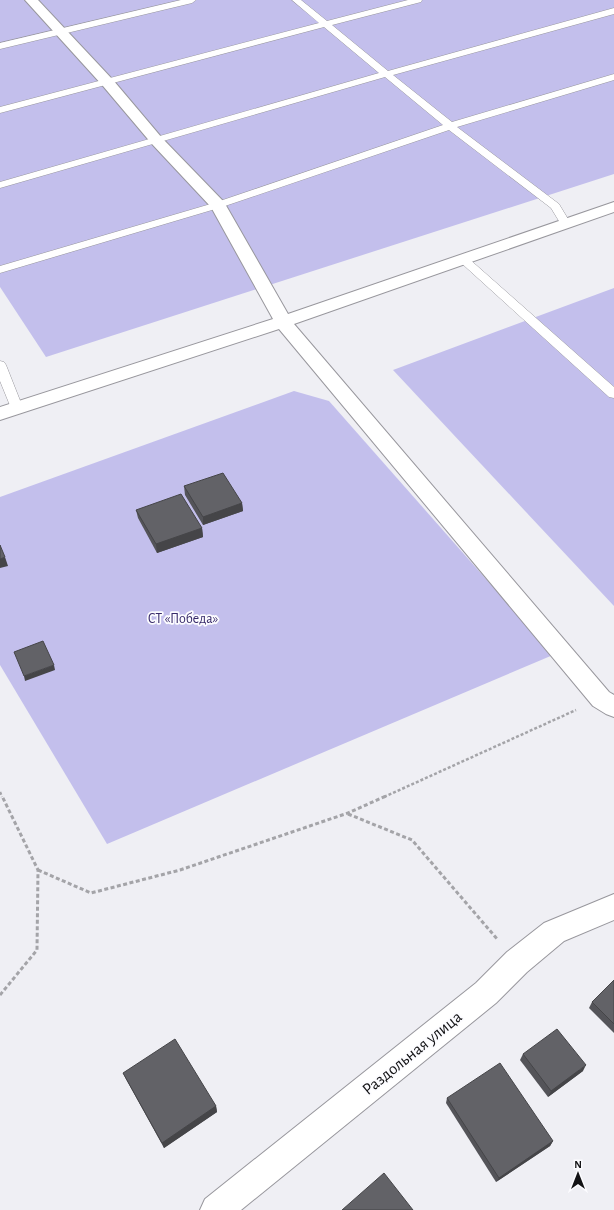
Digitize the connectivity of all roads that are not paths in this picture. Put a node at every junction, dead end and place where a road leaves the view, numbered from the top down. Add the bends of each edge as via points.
1 (31, 0) edge
2 (192, 0) edge
3 (296, 0) edge
4 (418, 0) edge
5 (614, 11) edge
6 (326, 23) junction
7 (61, 32) junction
8 (0, 46) edge
9 (386, 74) junction
10 (614, 77) edge
11 (108, 83) junction
12 (0, 110) edge
13 (450, 126) junction
14 (157, 141) junction
15 (0, 185) edge
16 (218, 205) junction
17 (614, 207) edge
18 (566, 224) junction
19 (463, 259) junction
20 (0, 270) edge
21 (283, 322) junction
22 (0, 365) edge
23 (614, 394) edge
24 (17, 408) junction
25 (0, 414) edge
26 (608, 703) edge
27 (614, 907) edge
28 (216, 1210) edge

1 - 7 street
2 - 7 lane
3 - 6 lane
4 - 6 lane
5 - 9 lane
6 - 9 lane
6 - 11 lane
7 - 8 lane
7 - 11 street
9 - 13 lane
9 - 14 lane
10 - 13 lane
11 - 12 lane
11 - 14 street
13 - 16 lane
13 - 18 lane via 555,206
14 - 15 lane
14 - 16 street
16 - 20 lane
16 - 21 street
17 - 18 street
18 - 19 street
19 - 21 street
19 - 23 lane
21 - 24 street
21 - 26 street
22 - 24 lane
24 - 25 street
27 - 28 street, Раздольная улица via 554,932 517,962 486,993

